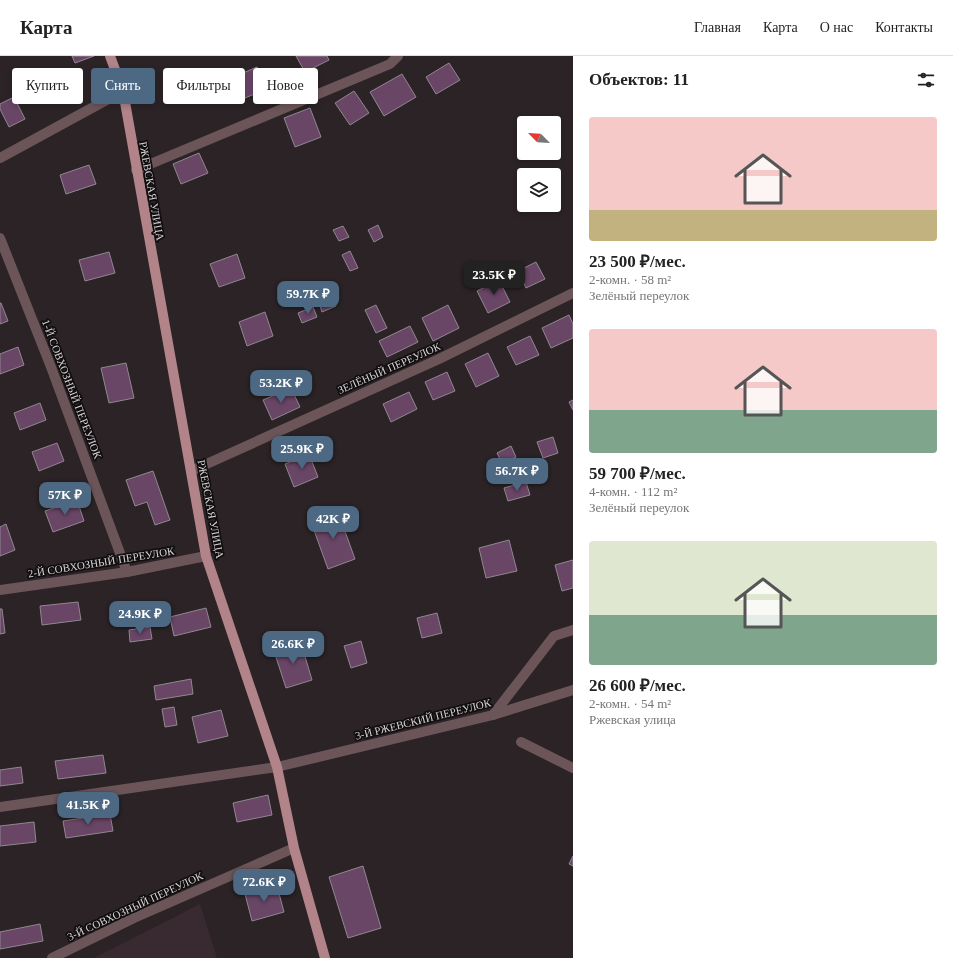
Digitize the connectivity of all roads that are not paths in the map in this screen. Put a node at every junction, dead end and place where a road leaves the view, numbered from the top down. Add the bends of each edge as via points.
1 (110, 56) edge
2 (398, 56) edge
3 (114, 68) edge
4 (99, 104) edge
5 (125, 104) edge
6 (0, 158) edge
7 (136, 170) junction
8 (0, 238) edge
9 (573, 293) edge
10 (191, 471) junction
11 (206, 556) junction
12 (127, 572) junction
13 (0, 590) edge
14 (573, 630) edge
15 (573, 690) edge
16 (493, 714) junction
17 (521, 742) dead end
18 (277, 767) junction
19 (573, 768) edge
20 (0, 808) edge
21 (294, 848) junction
22 (52, 958) edge
23 (325, 958) edge

1 - 3 main road, РЖЕВСКАЯ УЛИЦА
2 - 7 street via 390,64
4 - 6 street
5 - 7 main road, РЖЕВСКАЯ УЛИЦА
7 - 10 main road, РЖЕВСКАЯ УЛИЦА
8 - 12 street, 1-Й СОВХОЗНЫЙ ПЕРЕУЛОК
9 - 10 street, ЗЕЛЁНЫЙ ПЕРЕУЛОК via 438,359
10 - 11 main road, РЖЕВСКАЯ УЛИЦА
11 - 12 street, 2-Й СОВХОЗНЫЙ ПЕРЕУЛОК
11 - 18 main road, РЖЕВСКАЯ УЛИЦА
12 - 13 street, 2-Й СОВХОЗНЫЙ ПЕРЕУЛОК
14 - 16 street via 554,636
15 - 16 street, 3-Й РЖЕВСКИЙ ПЕРЕУЛОК
16 - 18 street, 3-Й РЖЕВСКИЙ ПЕРЕУЛОК
17 - 19 street
18 - 20 street
18 - 21 main road, РЖЕВСКАЯ УЛИЦА
21 - 22 street, 3-Й СОВХОЗНЫЙ ПЕРЕУЛОК via 134,918
21 - 23 main road, РЖЕВСКАЯ УЛИЦА

